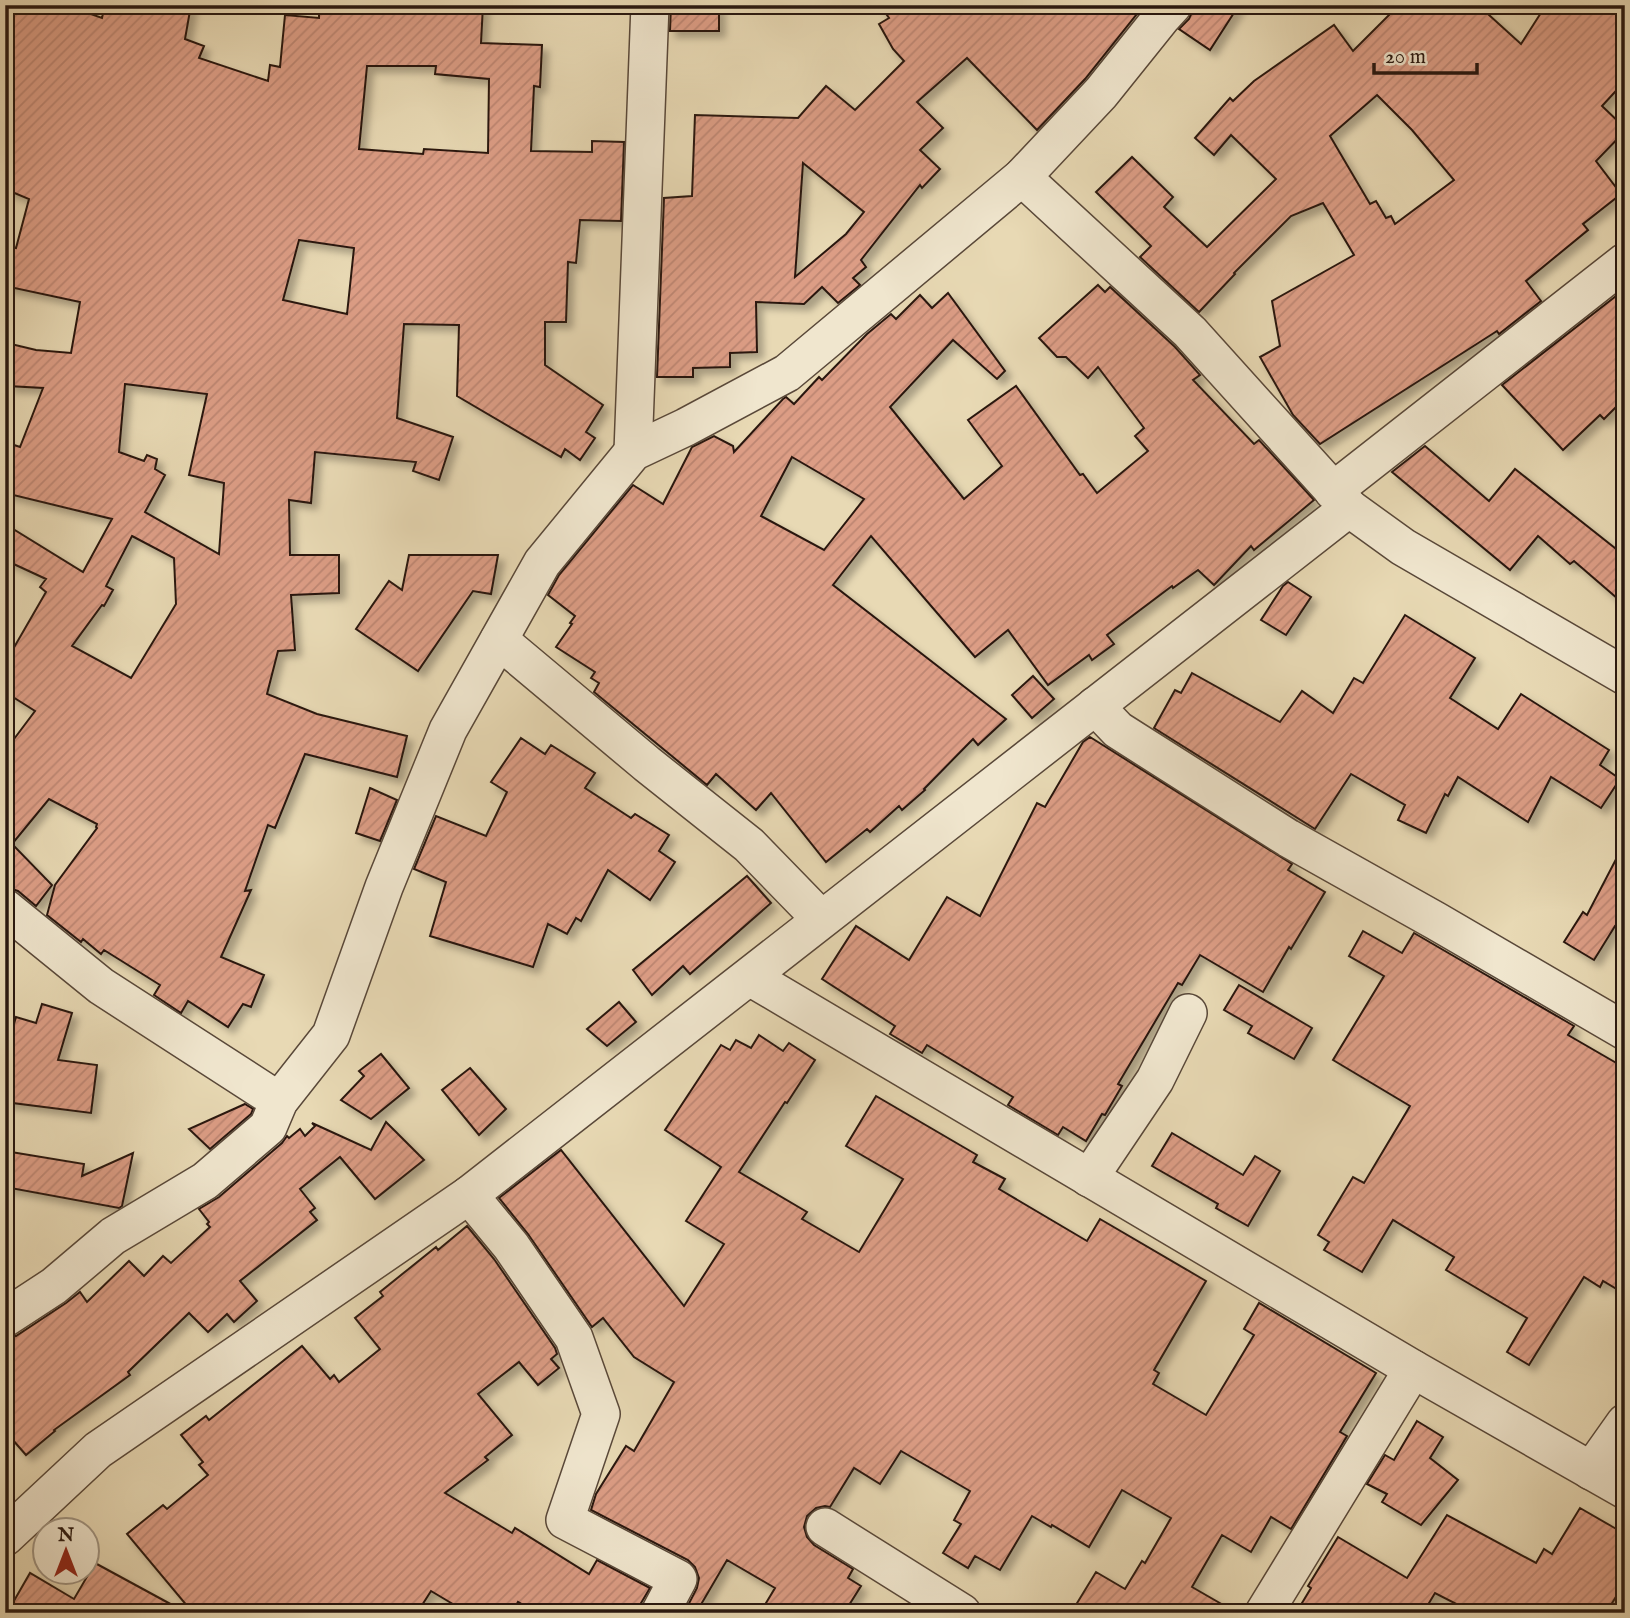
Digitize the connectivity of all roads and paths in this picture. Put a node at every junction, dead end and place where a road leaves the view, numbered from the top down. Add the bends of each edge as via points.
1 (650, 5) edge
2 (1173, 5) edge
3 (1022, 177) junction
4 (1625, 262) edge
5 (633, 452) junction
6 (1341, 499) junction
7 (499, 640) junction
8 (1625, 676) edge
9 (1095, 706) junction
10 (5, 908) edge
11 (821, 919) junction
12 (750, 978) junction
13 (1188, 1013) dead end
14 (1625, 1031) edge
15 (279, 1101) junction
16 (1089, 1178) junction
17 (469, 1195) junction
18 (5, 1318) edge
19 (1413, 1369) junction
20 (1625, 1423) edge
21 (1591, 1471) junction
22 (1625, 1490) edge
23 (825, 1527) dead end
24 (5, 1537) edge
25 (660, 1613) edge
26 (962, 1613) edge
27 (1264, 1613) edge

1 - 5 street
2 - 3 street via 1101,93
3 - 5 street via 787,373
3 - 6 street via 1190,332
4 - 6 street
5 - 7 street via 542,563
6 - 8 street via 1403,547
6 - 9 street
7 - 11 street via 749,845
7 - 15 street via 448,730 384,887 331,1035
9 - 11 street
9 - 14 street via 1118,730 1288,838
10 - 15 street via 101,986
11 - 12 street
12 - 16 street
12 - 17 street
13 - 16 street via 1155,1080
15 - 18 street via 268,1127 205,1181 113,1236 54,1286
16 - 19 street
17 - 24 street via 98,1450
17 - 25 street via 511,1246 574,1338 601,1414 565,1520 678,1579
19 - 21 street
19 - 27 street
20 - 21 street
21 - 22 street
23 - 26 street

